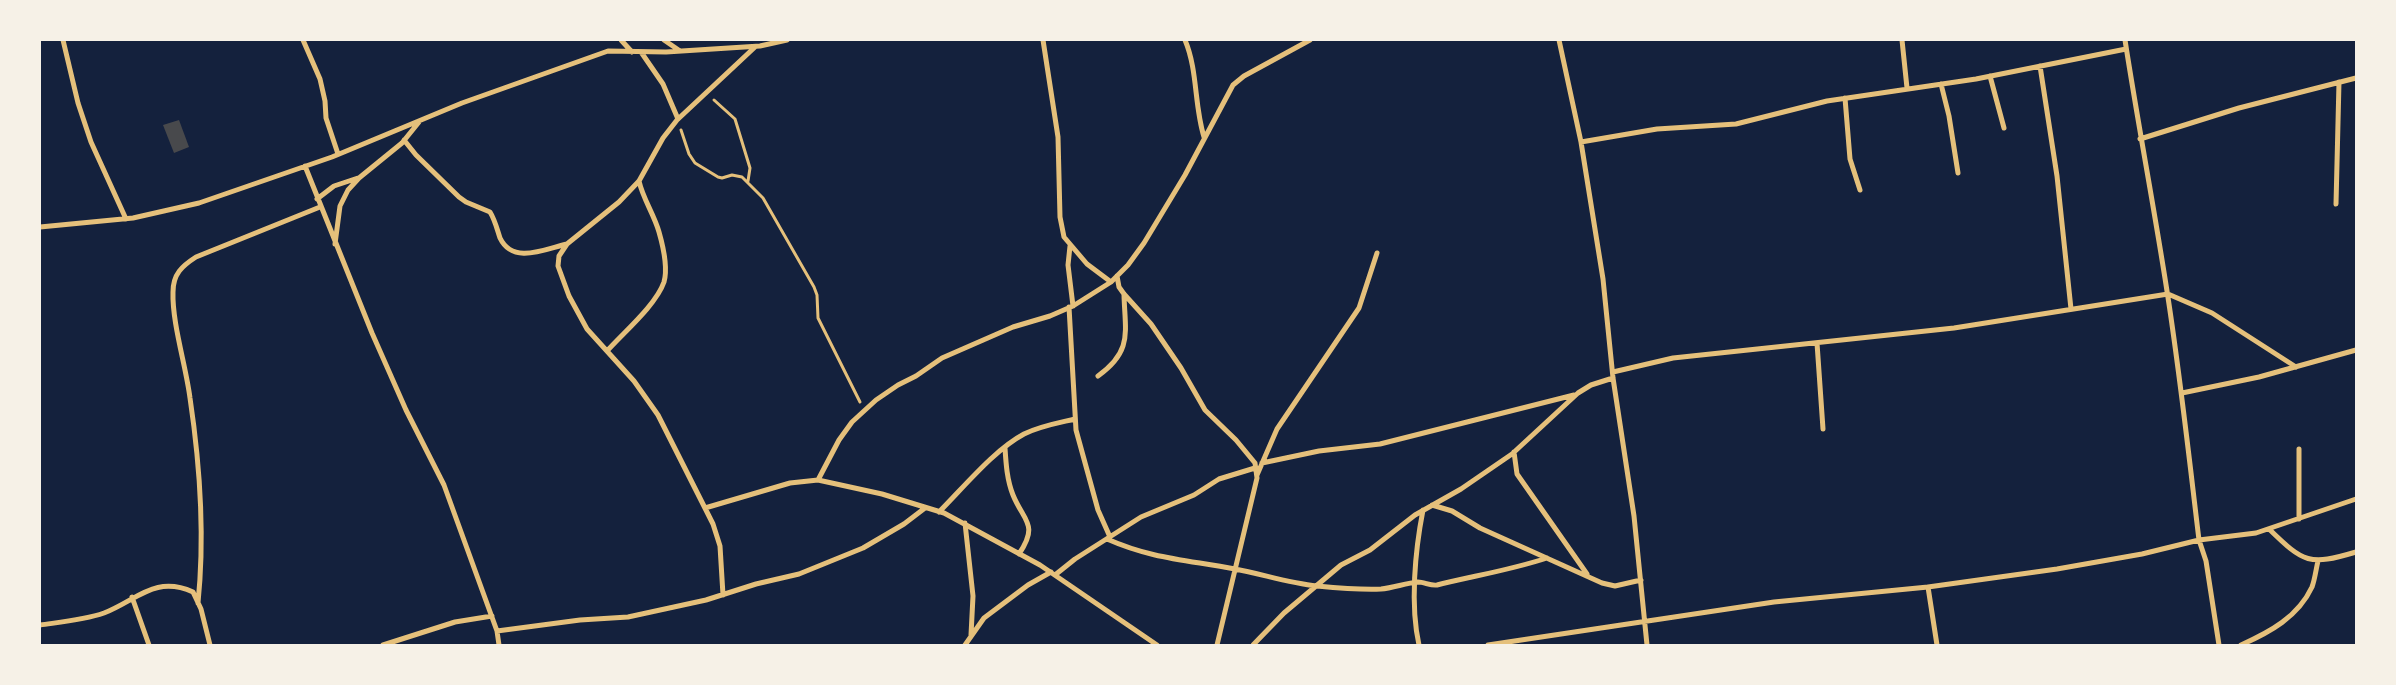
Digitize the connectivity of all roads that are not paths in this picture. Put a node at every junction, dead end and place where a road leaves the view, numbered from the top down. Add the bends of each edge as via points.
1 (63, 40) edge
2 (303, 40) edge
3 (620, 40) edge
4 (664, 40) edge
5 (787, 40) edge
6 (1043, 40) edge
7 (1186, 40) edge
8 (1310, 40) edge
9 (1559, 40) edge
10 (1902, 40) edge
11 (2125, 40) edge
12 (755, 46) junction
13 (2126, 49) junction
14 (680, 51) junction
15 (632, 52) junction
16 (641, 52) junction
17 (2040, 66) junction
18 (1990, 76) junction
19 (2356, 78) edge
20 (2340, 82) junction
21 (1941, 84) junction
22 (1907, 88) junction
23 (1845, 98) junction
24 (678, 119) junction
25 (420, 121) junction
26 (2004, 128) dead end
27 (1205, 137) junction
28 (2140, 139) junction
29 (404, 140) junction
30 (1581, 142) junction
31 (338, 154) junction
32 (304, 166) junction
33 (1958, 173) dead end
34 (359, 178) junction
35 (639, 181) junction
36 (1860, 190) dead end
37 (317, 199) junction
38 (2336, 204) dead end
39 (320, 207) junction
40 (126, 219) junction
41 (40, 227) edge
42 (568, 243) junction
43 (335, 244) junction
44 (1070, 246) junction
45 (1377, 253) dead end
46 (1117, 276) junction
47 (1111, 282) junction
48 (1124, 294) junction
49 (2168, 294) junction
50 (1071, 306) junction
51 (2070, 308) junction
52 (1817, 343) junction
53 (2356, 350) edge
54 (607, 351) junction
55 (2296, 367) junction
56 (1613, 372) junction
57 (1098, 376) dead end
58 (1613, 378) junction
59 (2182, 393) junction
60 (1575, 395) junction
61 (1075, 419) junction
62 (1823, 429) dead end
63 (1005, 448) junction
64 (2299, 449) dead end
65 (1514, 452) junction
66 (1262, 462) junction
67 (1255, 468) junction
68 (1257, 475) junction
69 (818, 480) junction
70 (2356, 499) edge
71 (1432, 505) junction
72 (705, 508) junction
73 (925, 508) junction
74 (1423, 510) junction
75 (939, 512) junction
76 (2299, 519) junction
77 (966, 523) junction
78 (2269, 529) junction
79 (1108, 538) junction
80 (2199, 540) junction
81 (2356, 552) edge
82 (1019, 554) junction
83 (1546, 558) junction
84 (2318, 560) junction
85 (1234, 569) junction
86 (1053, 574) junction
87 (1588, 576) junction
88 (1640, 580) junction
89 (1416, 583) junction
90 (1316, 586) junction
91 (1928, 587) junction
92 (723, 595) junction
93 (132, 597) junction
94 (198, 603) junction
95 (492, 616) junction
96 (1644, 621) junction
97 (40, 625) edge
98 (497, 631) junction
99 (971, 636) junction
100 (149, 645) edge
101 (210, 645) edge
102 (383, 645) edge
103 (499, 645) edge
104 (965, 645) edge
105 (1156, 645) edge
106 (1217, 645) edge
107 (1253, 645) edge
108 (1419, 645) edge
109 (1488, 645) edge
110 (1647, 645) edge
111 (1937, 645) edge
112 (2219, 645) edge
113 (2241, 645) edge

1 - 40 street via 91,142
2 - 31 street via 320,79 326,118
3 - 15 street
4 - 14 street
5 - 12 street
6 - 44 street via 1058,137 1060,217 1064,237
7 - 27 street via 1192,56 1199,120
8 - 27 street via 1233,85
9 - 30 street
10 - 22 street
11 - 13 street
12 - 14 street
12 - 24 street
13 - 17 street
13 - 28 street
14 - 16 street
15 - 16 street
15 - 25 street via 608,51
16 - 24 street via 663,84
17 - 18 street
17 - 51 street via 2059,186
18 - 21 street
18 - 26 street
19 - 20 street
20 - 28 street via 2239,108
20 - 38 street
21 - 22 street
21 - 33 street
22 - 23 street
23 - 30 street via 1736,124 1657,129
23 - 36 street via 1850,159
24 - 35 street via 663,138
25 - 29 street
25 - 31 street
27 - 46 street via 1144,243
28 - 49 street
29 - 34 street
29 - 42 street via 459,197 490,212 500,238 512,251 532,253
30 - 56 street via 1603,279
31 - 32 street
32 - 37 street
32 - 40 street via 199,203
34 - 37 street via 334,186
34 - 43 street via 340,206
35 - 42 street via 619,202
35 - 54 street via 659,231 664,281 657,295
37 - 39 street
39 - 43 street
39 - 94 street via 196,256 180,267 174,280 174,308 197,447 203,558
40 - 41 street
42 - 54 street via 559,256 561,278 587,328
43 - 95 street via 406,410 444,485
44 - 47 street
44 - 50 street
45 - 66 street via 1359,308 1277,429
46 - 47 street
46 - 48 street
47 - 50 street
48 - 57 street via 1126,330 1123,346 1119,357
48 - 67 street via 1151,324 1205,410 1245,450
49 - 51 street
49 - 55 street via 2212,314
49 - 59 street
50 - 61 street
50 - 69 street via 992,335 942,358 898,385 852,422
51 - 52 street via 1954,328
52 - 56 street via 1673,358
52 - 62 street
53 - 55 street
54 - 72 street via 658,415
55 - 59 street
56 - 58 street
58 - 60 street via 1591,385
58 - 88 street via 1634,516
59 - 80 street
60 - 65 street
60 - 66 street via 1380,444
61 - 63 street via 1049,424
61 - 79 street
63 - 75 street
63 - 82 street via 1012,494 1030,526 1030,534
64 - 76 street
65 - 71 street
65 - 87 street via 1517,474
66 - 68 street
67 - 68 street
67 - 79 street via 1219,479 1194,495 1157,508
68 - 85 street
69 - 72 street via 790,483
69 - 73 street
70 - 76 street
71 - 74 street
71 - 83 street via 1452,511 1480,528
72 - 92 street via 720,546
73 - 75 street
73 - 92 street via 863,548 799,574
74 - 89 street
74 - 90 street via 1370,550 1341,565
75 - 77 street
76 - 78 street
77 - 82 street
77 - 99 street via 973,596
78 - 80 street
78 - 84 street via 2292,551
79 - 85 street via 1144,554
79 - 86 street
80 - 91 street via 2142,554
80 - 112 street via 2206,560
81 - 84 street
82 - 86 street
83 - 87 street
83 - 89 street via 1438,585
84 - 113 street via 2312,586 2300,606 2276,628
85 - 90 street
85 - 106 street
86 - 99 street via 1005,601 984,618
86 - 105 street
87 - 88 street via 1615,586
88 - 96 street
89 - 90 street via 1382,589
89 - 108 street
90 - 107 street
91 - 96 street via 1774,602
91 - 111 street
92 - 98 street via 628,617
93 - 94 street via 156,587 171,586 193,592
93 - 97 street via 105,612
93 - 100 street
94 - 101 street
95 - 98 street
95 - 102 street via 455,622
96 - 109 street
96 - 110 street
98 - 103 street
99 - 104 street

